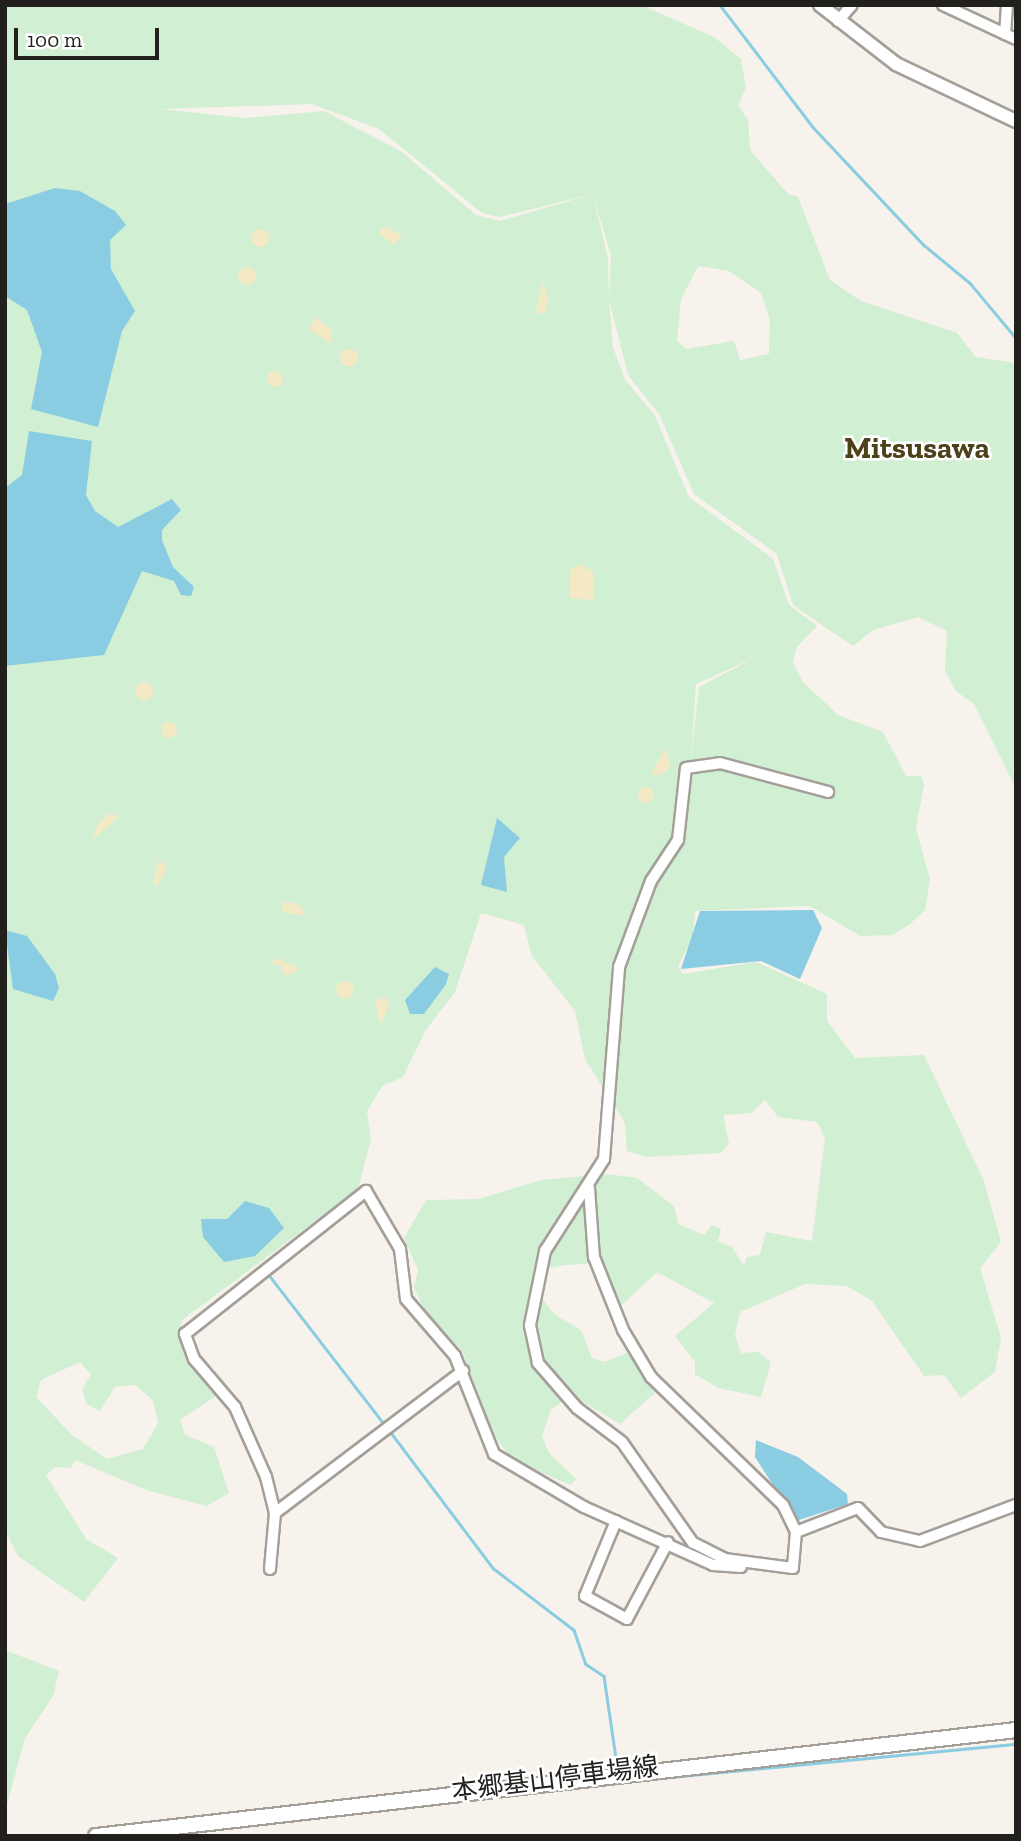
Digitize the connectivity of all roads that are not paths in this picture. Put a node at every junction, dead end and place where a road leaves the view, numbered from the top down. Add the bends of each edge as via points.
1 (820, 5) edge
2 (852, 5) edge
3 (943, 5) edge
4 (1007, 5) edge
5 (838, 21) junction
6 (1004, 34) junction
7 (1016, 38) edge
8 (1016, 121) edge
9 (828, 792) dead end
10 (589, 1188) junction
11 (463, 1371) junction
12 (1016, 1506) edge
13 (275, 1513) junction
14 (616, 1521) junction
15 (796, 1532) junction
16 (668, 1542) junction
17 (773, 1568) junction
18 (270, 1569) dead end
19 (1016, 1730) edge
20 (96, 1836) edge

1 - 5 street
2 - 5 street
3 - 6 street
4 - 6 street
5 - 8 street via 896,64
6 - 7 street
9 - 10 street via 720,763 686,768 678,840 651,881 619,967 611,1030 612,1114 604,1159
10 - 15 street via 594,1257 651,1377 771,1488
10 - 17 street via 545,1251 530,1325 538,1363 577,1408 622,1442 693,1543 725,1559
11 - 13 street
11 - 13 street via 444,1341 414,1315 400,1249 366,1191 184,1334 194,1359 235,1407 266,1476
11 - 14 street via 494,1454
12 - 15 street via 920,1541 881,1532 858,1508
13 - 18 street
14 - 16 street
14 - 16 street via 585,1596 627,1619
15 - 17 street via 793,1568
16 - 17 street via 713,1565
19 - 20 main road, 本郷基山停車場線

